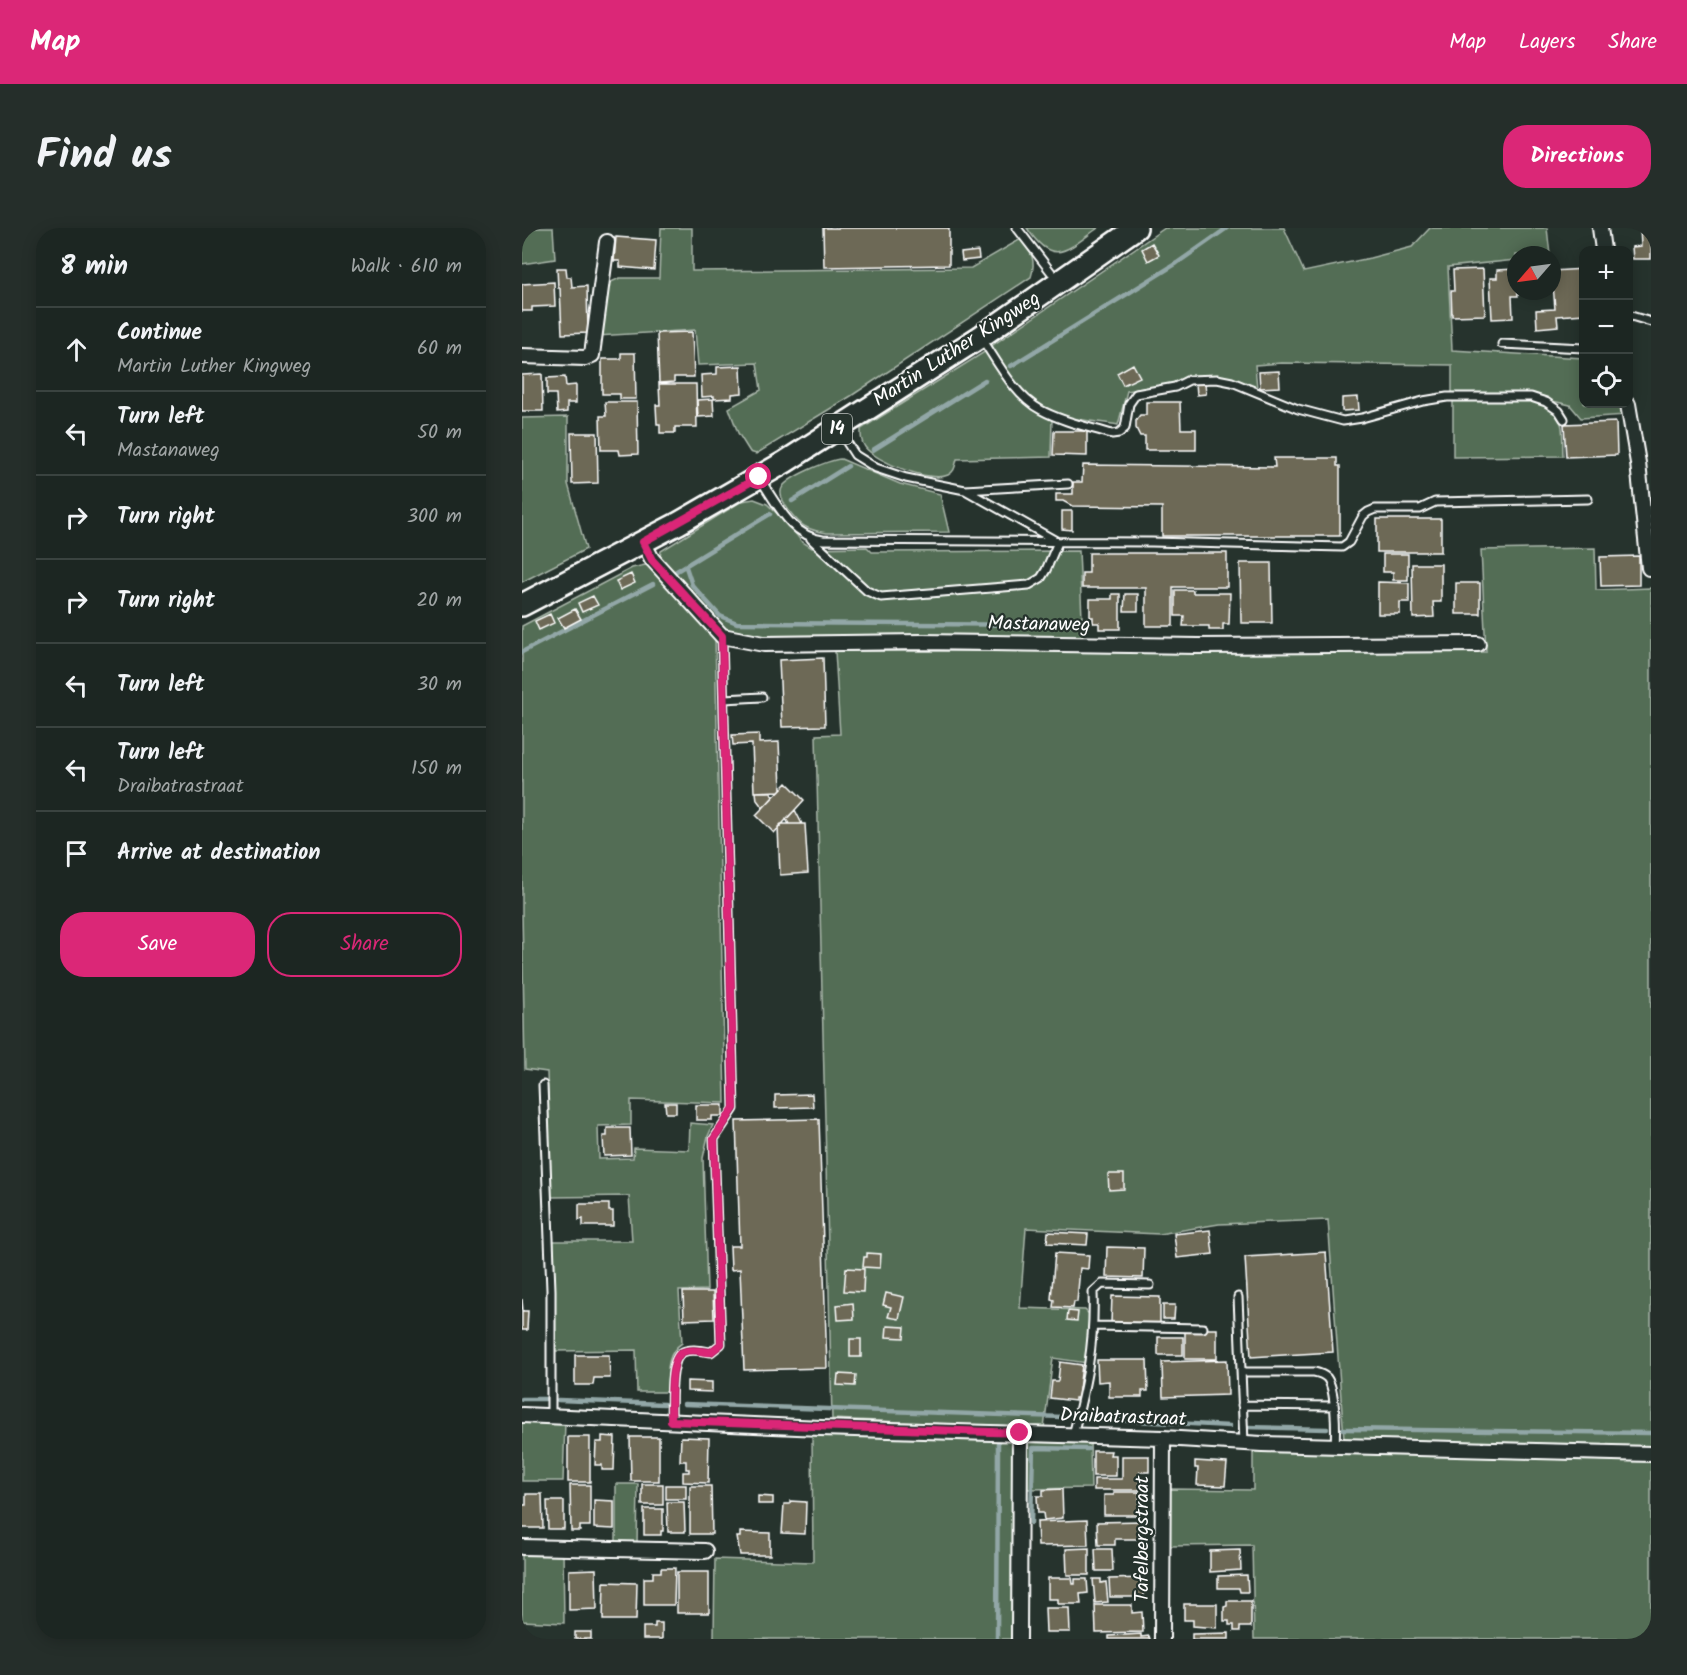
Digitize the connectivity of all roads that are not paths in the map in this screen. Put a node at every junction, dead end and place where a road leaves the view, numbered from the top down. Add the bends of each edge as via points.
1 (1017, 228) edge
2 (1136, 228) edge
3 (1600, 228) edge
4 (607, 242) dead end
5 (1602, 246) edge
6 (1051, 272) dead end
7 (1633, 316) edge
8 (1651, 322) edge
9 (980, 337) junction
10 (1502, 344) dead end
11 (1579, 348) edge
12 (522, 356) edge
13 (1629, 408) edge
14 (1564, 419) dead end
15 (838, 428) junction
16 (759, 477) junction
17 (1068, 484) dead end
18 (965, 490) junction
19 (1588, 499) dead end
20 (811, 538) junction
21 (643, 542) junction
22 (1058, 542) junction
23 (1649, 568) dead end
24 (522, 605) edge
25 (722, 636) junction
26 (1478, 644) dead end
27 (762, 697) dead end
28 (724, 699) junction
29 (543, 1085) dead end
30 (1150, 1286) dead end
31 (1238, 1297) dead end
32 (1094, 1326) junction
33 (1203, 1328) dead end
34 (1240, 1372) junction
35 (1242, 1405) junction
36 (1333, 1406) junction
37 (522, 1415) edge
38 (551, 1416) junction
39 (671, 1421) junction
40 (1020, 1433) junction
41 (1073, 1435) junction
42 (1163, 1438) junction
43 (1244, 1443) junction
44 (1335, 1446) junction
45 (1651, 1454) edge
46 (522, 1547) edge
47 (705, 1551) dead end
48 (1019, 1639) edge
49 (1162, 1639) edge

1 - 6 lane
2 - 9 main road, Martin Luther Kingweg / 14
3 - 5 street
4 - 12 street via 592,355
7 - 8 lane
9 - 14 lane via 1034,405 1112,434 1125,429 1129,404 1136,394 1175,387 1189,380 1217,379 1343,421 1447,397 1531,397 1546,402
9 - 15 main road, Martin Luther Kingweg / 14
10 - 11 lane
13 - 23 street
15 - 16 main road, Martin Luther Kingweg / 14
15 - 18 lane via 855,455 876,468
16 - 20 lane via 789,524
16 - 21 main road, Martin Luther Kingweg / 14
17 - 18 lane
18 - 22 lane
19 - 22 lane via 1436,501 1420,509 1375,509 1363,516 1342,547
20 - 22 lane
20 - 22 lane via 867,591 881,597 1029,585 1041,578
21 - 24 main road, Martin Luther Kingweg / 14
21 - 25 street via 652,560
25 - 26 street, Mastanaweg via 765,644
25 - 28 lane
27 - 28 lane
28 - 39 lane via 734,1108 714,1139 721,1344 711,1352 684,1351 678,1355 672,1372
29 - 38 lane via 551,1290
30 - 32 lane via 1097,1287 1093,1292
31 - 34 lane
32 - 33 lane
32 - 41 lane
34 - 35 lane
34 - 36 lane via 1322,1374 1329,1380
35 - 36 lane
35 - 43 lane
36 - 44 lane
37 - 38 street, Draibatrastraat
38 - 39 street, Draibatrastraat
39 - 40 street, Draibatrastraat
40 - 41 street, Draibatrastraat
40 - 48 street
41 - 42 street, Draibatrastraat
42 - 43 street, Draibatrastraat
42 - 49 street, Tafelbergstraat
43 - 44 street, Draibatrastraat
44 - 45 street, Draibatrastraat
46 - 47 street

